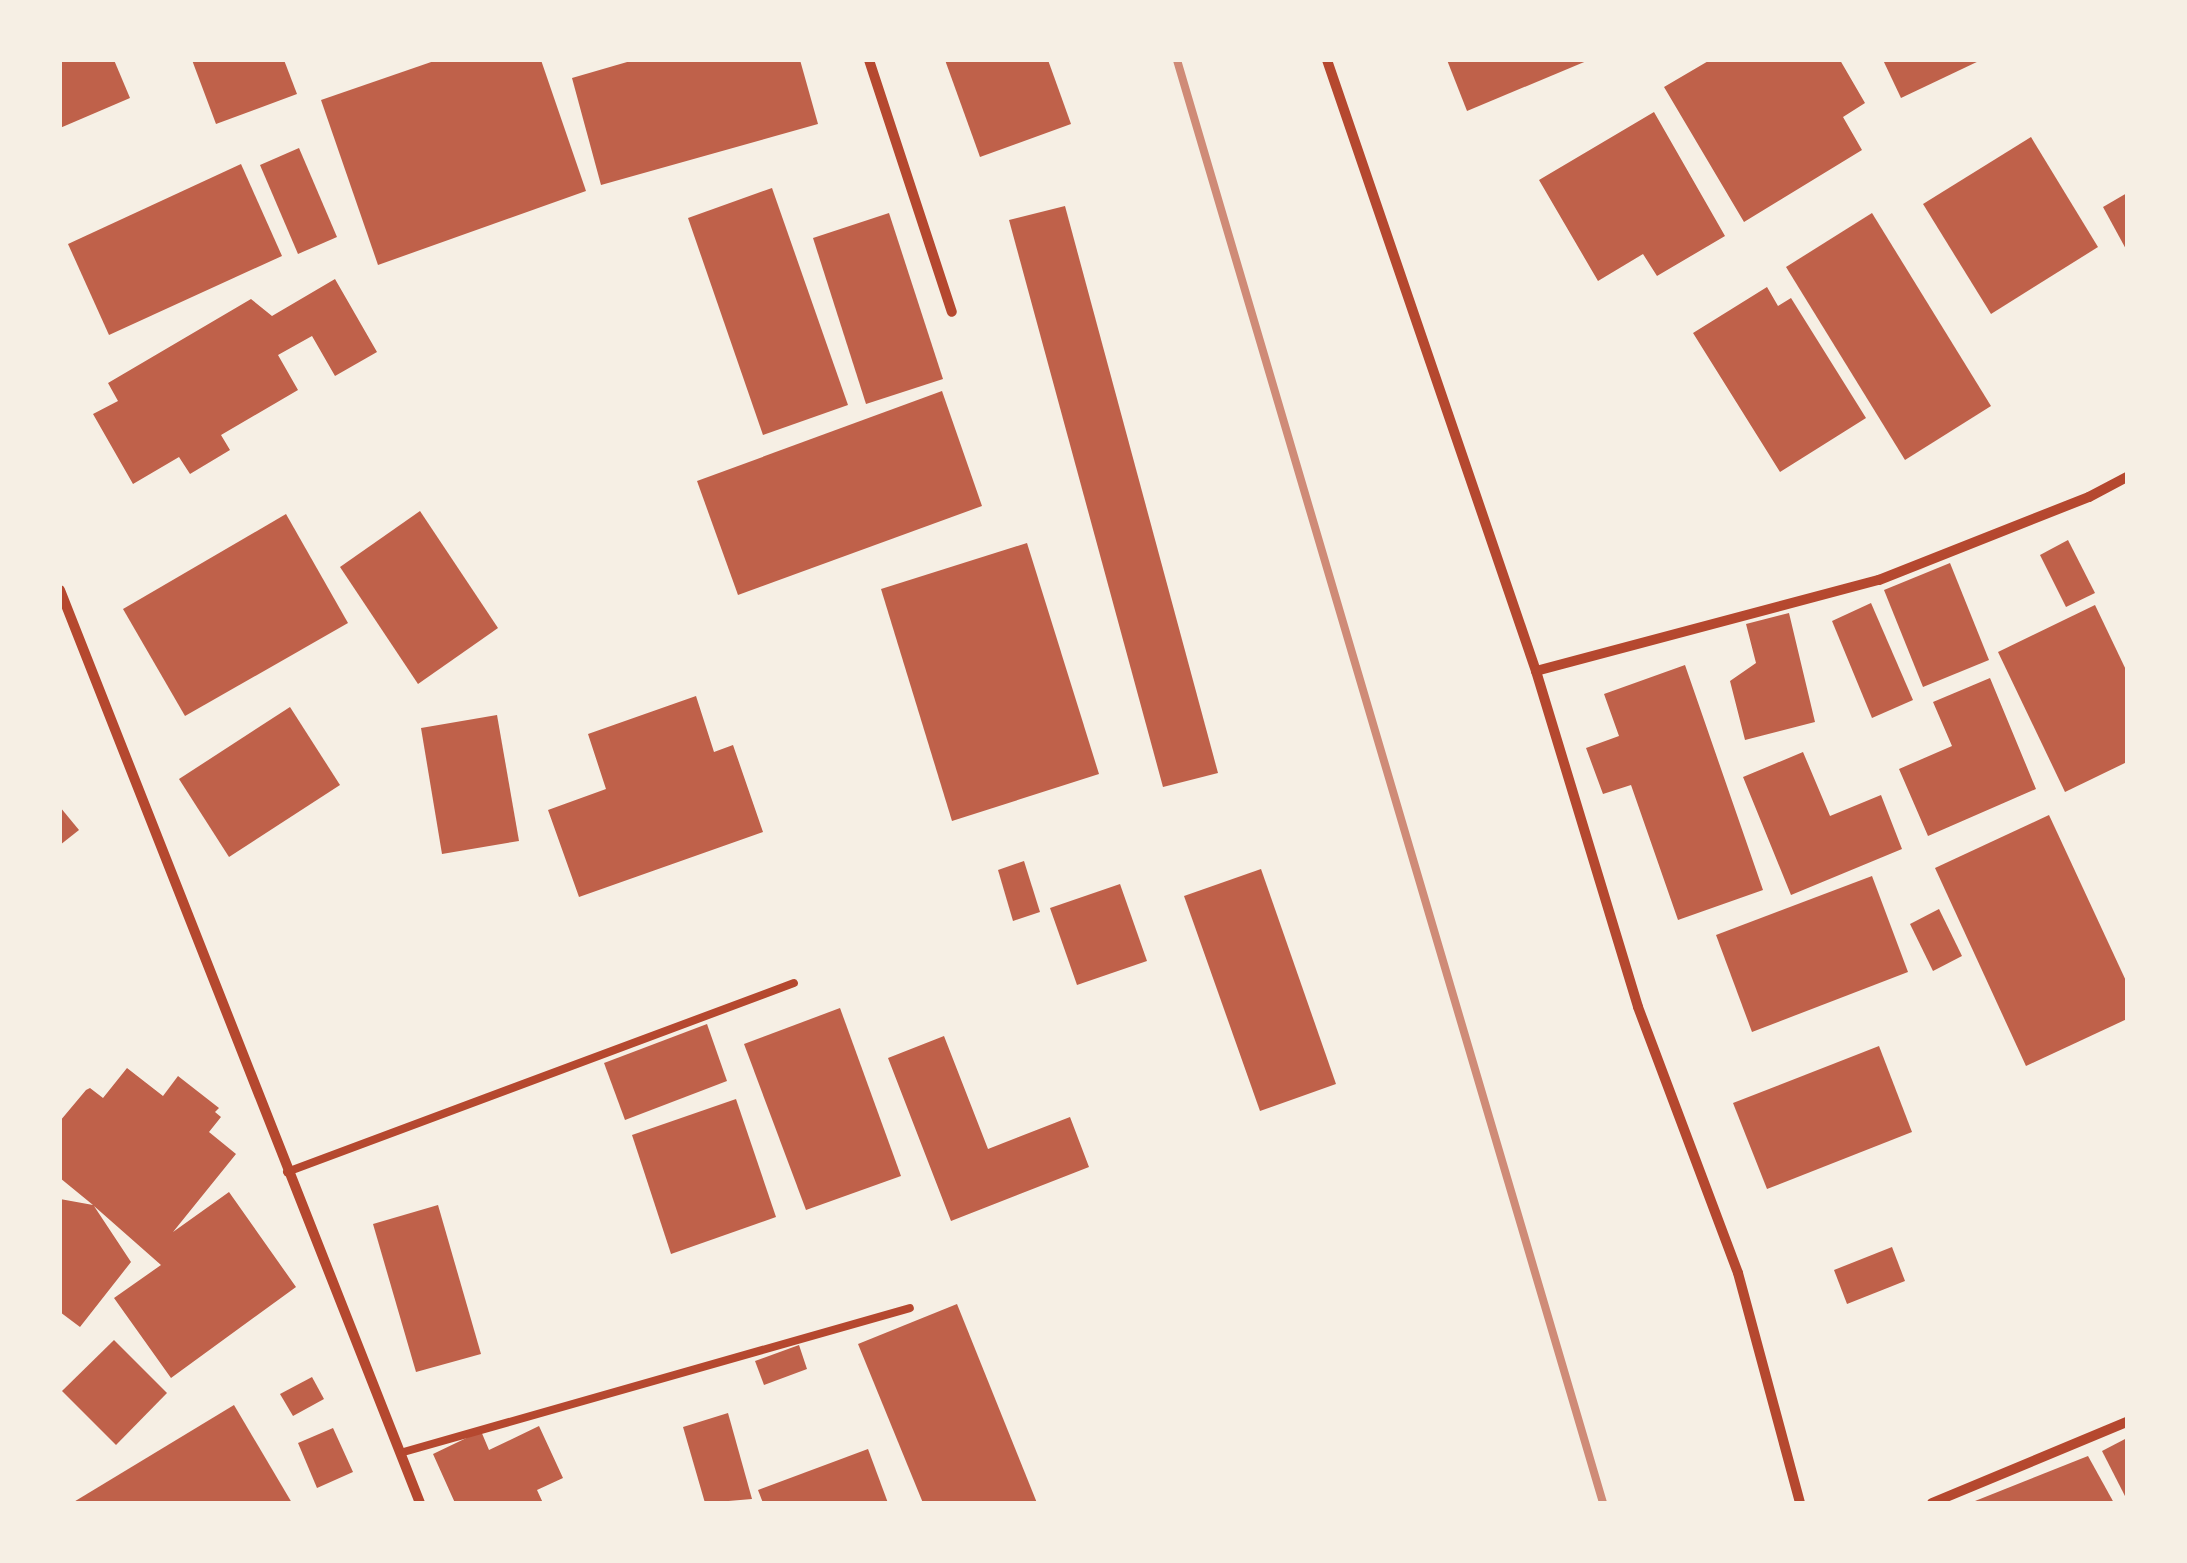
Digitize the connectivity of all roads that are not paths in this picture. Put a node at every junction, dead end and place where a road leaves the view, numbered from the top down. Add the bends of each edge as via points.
1 (869, 60) edge
2 (1326, 60) edge
3 (952, 312) dead end
4 (2127, 477) edge
5 (60, 590) edge
6 (1536, 671) junction
7 (794, 983) dead end
8 (287, 1172) junction
9 (910, 1308) dead end
10 (2127, 1422) edge
11 (400, 1453) junction
12 (420, 1503) edge
13 (1800, 1503) edge
14 (1932, 1503) edge

1 - 3 street
2 - 6 street
4 - 6 street via 1878,580
5 - 8 street
6 - 13 street via 1638,1006 1738,1273
7 - 8 lane
8 - 11 street
9 - 11 lane
10 - 14 street
11 - 12 street

